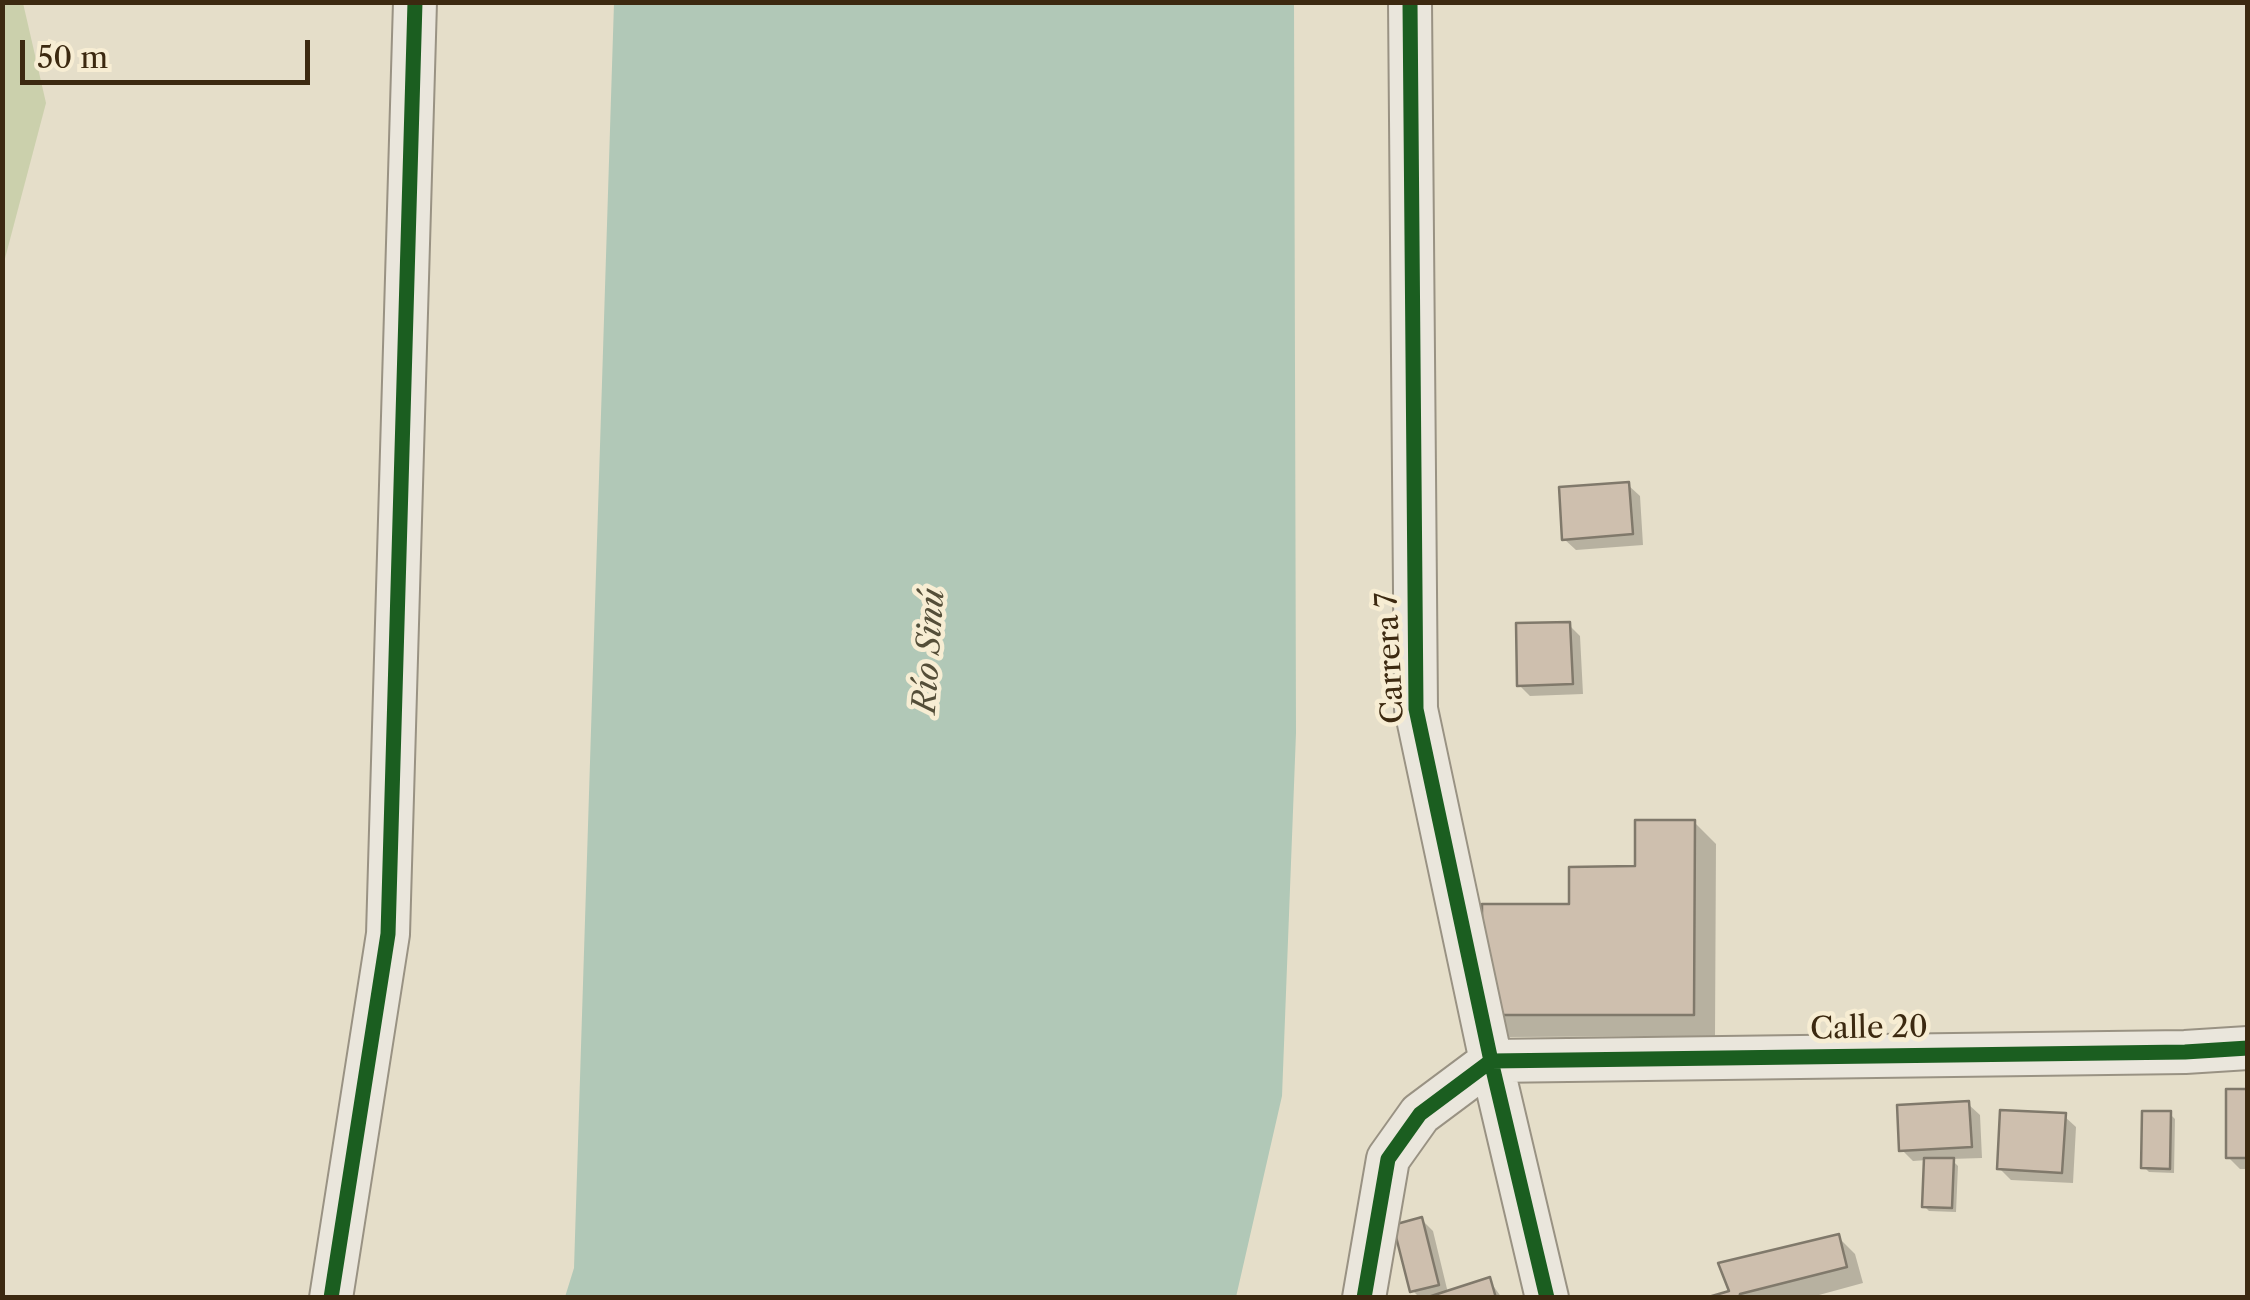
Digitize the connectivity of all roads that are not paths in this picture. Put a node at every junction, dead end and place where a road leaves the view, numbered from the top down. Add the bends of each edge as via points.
1 (415, 2) edge
2 (1410, 2) edge
3 (2248, 1048) edge
4 (1491, 1061) junction
5 (330, 1298) edge
6 (1364, 1298) edge
7 (1547, 1298) edge

1 - 5 street via 388,934
2 - 4 street, Carrera 7 via 1416,709
3 - 4 street, Calle 20
4 - 6 street via 1420,1114 1388,1159
4 - 7 street, Carrera 7

